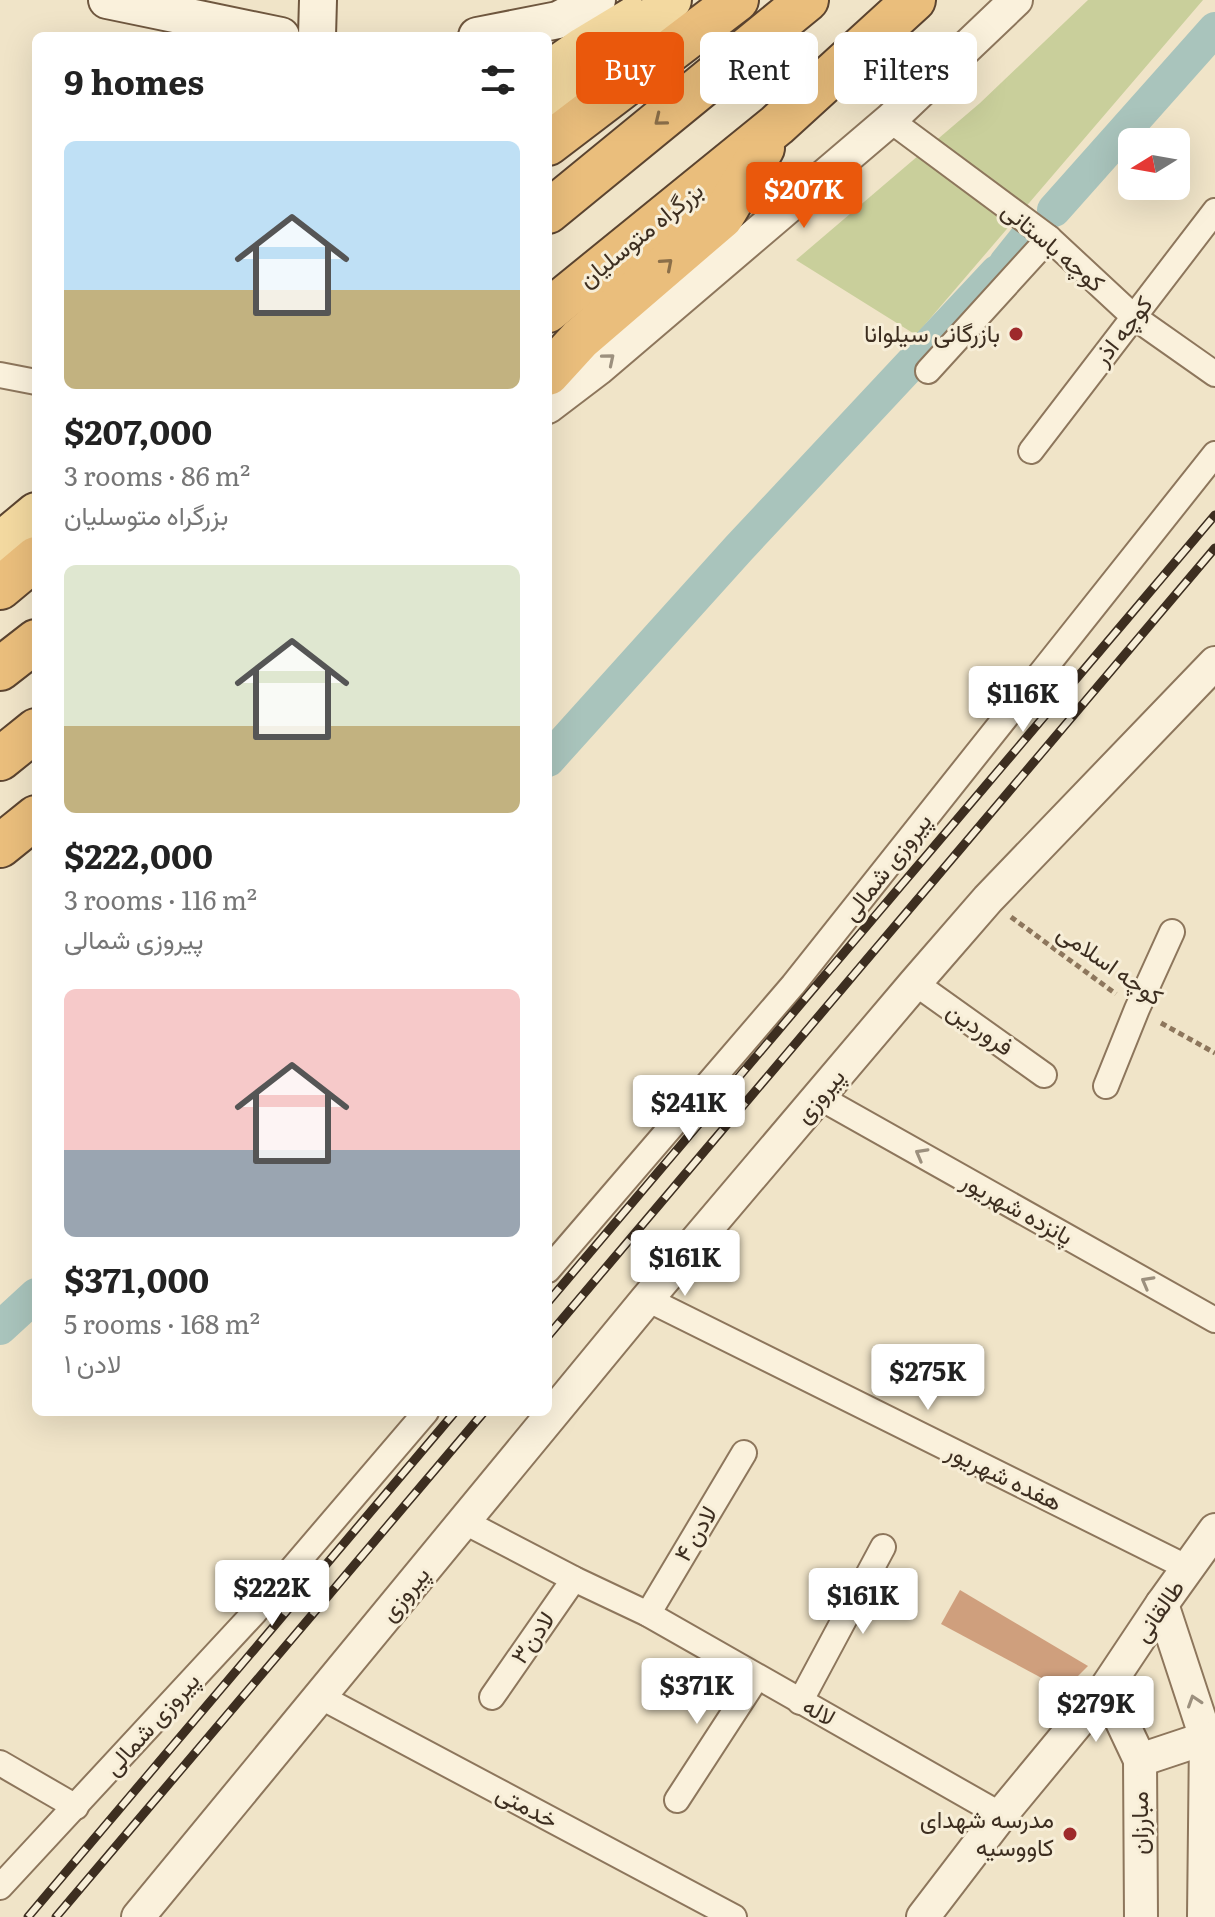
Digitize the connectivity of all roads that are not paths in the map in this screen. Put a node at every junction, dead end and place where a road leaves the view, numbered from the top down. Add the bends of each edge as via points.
1 (107, 0) edge
2 (318, 0) edge
3 (597, 0) edge
4 (663, 0) edge
5 (671, 0) edge
6 (737, 0) edge
7 (807, 0) edge
8 (914, 0) edge
9 (1016, 0) edge
10 (262, 32) edge
11 (317, 32) edge
12 (497, 32) edge
13 (552, 69) edge
14 (552, 118) edge
15 (890, 120) junction
16 (777, 125) junction
17 (552, 141) edge
18 (552, 209) edge
19 (1215, 211) edge
20 (1049, 238) junction
21 (552, 308) edge
22 (1134, 317) junction
23 (552, 370) edge
24 (928, 371) dead end
25 (1215, 374) edge
26 (0, 375) edge
27 (32, 381) edge
28 (552, 404) edge
29 (1031, 451) dead end
30 (1215, 454) edge
31 (32, 516) edge
32 (0, 543) edge
33 (32, 561) edge
34 (0, 588) edge
35 (32, 644) edge
36 (1215, 663) edge
37 (0, 669) edge
38 (32, 733) edge
39 (0, 759) edge
40 (32, 820) edge
41 (0, 846) edge
42 (1172, 932) dead end
43 (915, 983) junction
44 (1044, 1075) dead end
45 (1106, 1086) dead end
46 (819, 1097) junction
47 (552, 1265) edge
48 (647, 1299) junction
49 (1215, 1320) edge
50 (552, 1415) edge
51 (423, 1416) edge
52 (552, 1416) edge
53 (744, 1453) dead end
54 (465, 1522) junction
55 (1215, 1530) edge
56 (883, 1547) dead end
57 (1188, 1568) junction
58 (574, 1579) junction
59 (1162, 1604) junction
60 (648, 1614) junction
61 (757, 1677) junction
62 (1106, 1688) junction
63 (321, 1697) junction
64 (492, 1697) dead end
65 (800, 1702) junction
66 (1206, 1738) junction
67 (1140, 1760) junction
68 (0, 1763) edge
69 (677, 1800) dead end
70 (76, 1807) junction
71 (1001, 1815) junction
72 (0, 1887) edge
73 (138, 1917) edge
74 (734, 1917) edge
75 (923, 1917) edge
76 (1141, 1917) edge
77 (1204, 1917) edge

1 - 10 main road
2 - 11 main road
3 - 12 main road via 558,20
4 - 13 main road
5 - 14 main road
6 - 17 highway
7 -> 18 highway
8 - 16 highway, بزرگراه متوسلیان
9 - 15 street
15 - 20 street, کوچه باستانی
28 -> 15 street
16 - 21 highway, بزرگراه متوسلیان
23 -> 16 highway via 580,339 722,217
19 - 22 street, کوچه اذر
20 - 22 street, کوچه باستانی
20 - 24 street
22 - 25 street, کوچه باستانی
22 - 29 street, کوچه اذر
26 - 27 street
30 - 47 street, پیروزی شمالی via 793,985
31 - 32 main road
33 - 34 highway
35 - 37 highway
36 - 43 street, پیروزی via 988,899
38 - 39 highway
40 - 41 highway
42 - 45 street
43 - 44 street, فروردین
43 - 46 street, پیروزی
46 - 48 street, پیروزی
49 -> 46 street, پانزده شهریور
48 - 50 street, پیروزی
48 - 57 street, هفده شهریور
51 - 70 street, پیروزی شمالی via 255,1612
52 - 54 street, پیروزی
53 - 60 street, لادن ۴
54 - 58 street, لاله
54 - 63 street, پیروزی
55 - 57 street, طالقانی
56 - 65 street
57 - 59 street, طالقانی
58 - 60 street, لاله
58 - 64 street, لادن۳
59 - 62 street, طالقانی
66 -> 59 street
60 - 61 street, لاله
61 - 65 street, لاله
61 - 69 street
62 - 67 street, مبارزان
62 - 71 street, طالقانی
63 - 73 street, پیروزی
63 - 74 street, خدمتی
65 - 71 street, لاله
66 - 67 street
66 - 77 street
67 - 76 street, مبارزان
68 - 70 street
70 - 72 street, پیروزی شمالی
71 - 75 street, طالقانی

